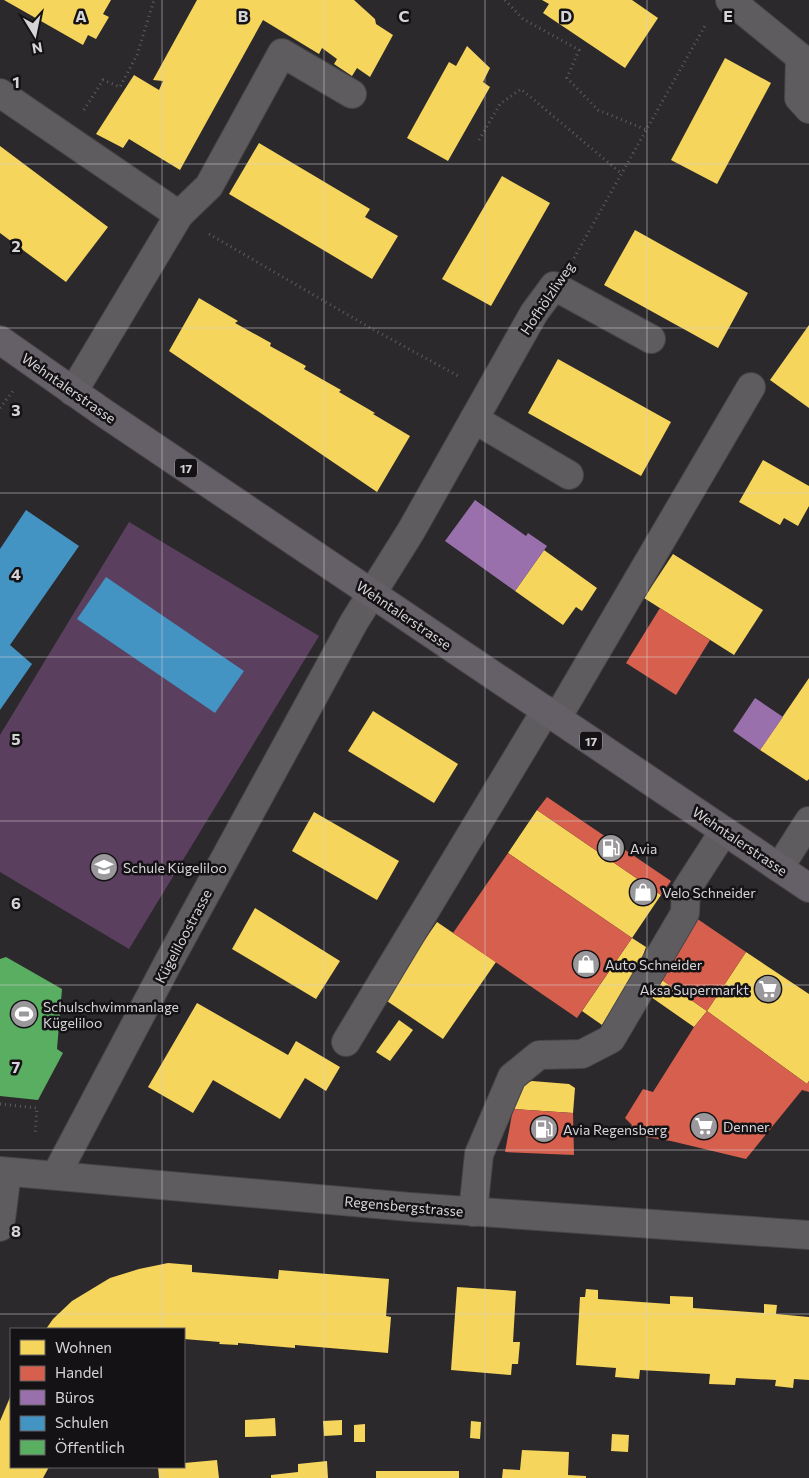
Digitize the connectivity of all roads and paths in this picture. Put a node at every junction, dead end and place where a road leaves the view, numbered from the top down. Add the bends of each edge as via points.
1 (154, 0) edge
2 (505, 0) edge
3 (720, 9) edge
4 (804, 53) edge
5 (0, 93) edge
6 (352, 94) dead end
7 (809, 109) edge
8 (647, 130) junction
9 (66, 138) junction
10 (479, 140) dead end
11 (622, 174) junction
12 (179, 215) junction
13 (554, 286) junction
14 (651, 339) dead end
15 (0, 340) edge
16 (751, 387) dead end
17 (13, 391) dead end
18 (73, 392) junction
19 (489, 392) junction
20 (0, 408) edge
21 (474, 419) junction
22 (569, 475) dead end
23 (372, 594) junction
24 (552, 714) junction
25 (809, 821) edge
26 (724, 831) junction
27 (779, 868) junction
28 (809, 888) edge
29 (346, 1042) dead end
30 (0, 1104) edge
31 (35, 1135) dead end
32 (4, 1171) edge
33 (56, 1176) junction
34 (473, 1212) junction
35 (0, 1227) edge
36 (809, 1235) edge

1 - 9 path via 137,56 120,87 103,80
2 - 8 path via 523,19 579,50 567,78 598,110
3 - 4 street
3 - 8 path, Hofhölzliweg
4 - 7 street via 799,98
5 - 9 street
6 - 12 street via 282,53 209,186
8 - 11 path, Hofhölzliweg
9 - 12 street
10 - 11 path via 500,104 521,89
11 - 13 path, Hofhölzliweg
12 - 18 street
12 - 19 path via 367,326
13 - 14 street
13 - 19 street, Hofhölzliweg
15 - 18 main road, Wehntalerstrasse / 17
16 - 24 street
17 - 20 path
18 - 23 main road, Wehntalerstrasse / 17
19 - 21 street, Hofhölzliweg
21 - 22 street
21 - 23 street, Hofhölzliweg via 412,532
23 - 24 main road, Wehntalerstrasse / 17
23 - 33 street, Kügeliloostrasse via 349,630 169,961
24 - 26 main road, Wehntalerstrasse / 17
24 - 29 street
25 - 27 street
26 - 27 main road, Wehntalerstrasse / 17
26 - 34 street via 686,890 685,913 611,1039 582,1054 539,1055 512,1077 479,1154
27 - 28 main road, Wehntalerstrasse / 17
30 - 31 path via 37,1108
32 - 33 street, Regensbergstrasse
32 - 35 street
33 - 34 street, Regensbergstrasse
34 - 36 street, Regensbergstrasse

